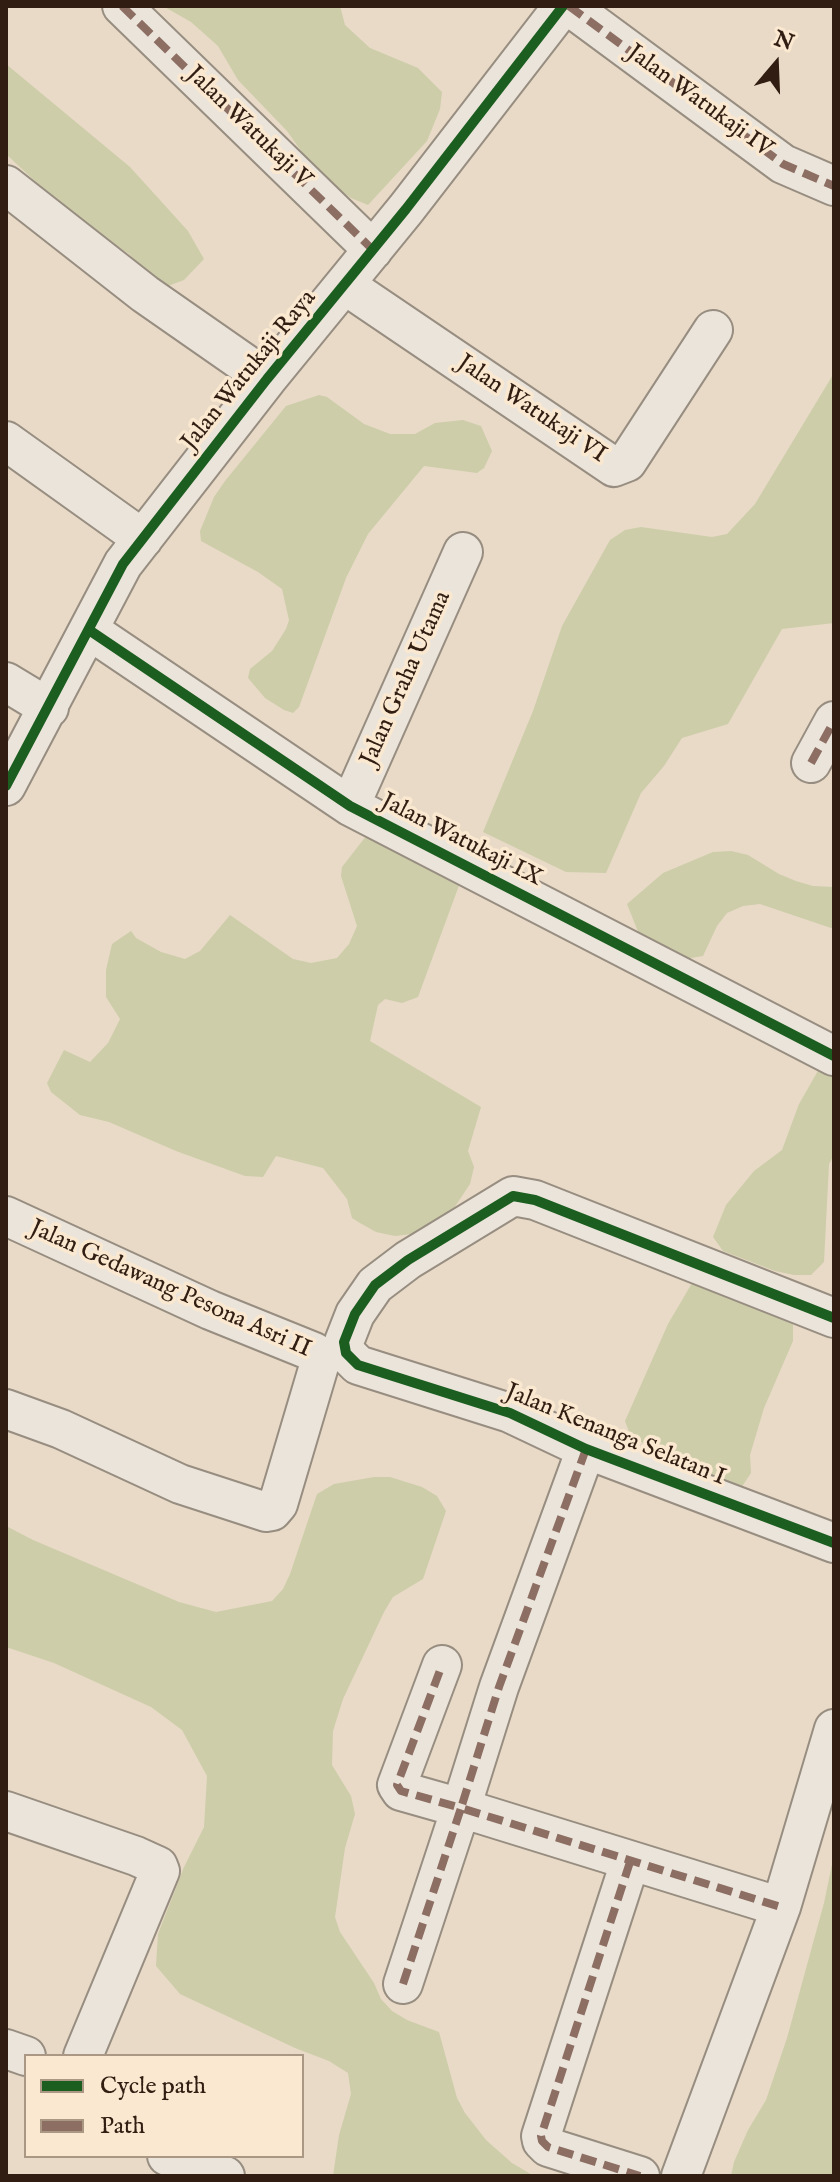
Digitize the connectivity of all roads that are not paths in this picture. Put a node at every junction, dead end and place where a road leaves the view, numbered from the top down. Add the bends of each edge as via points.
1 (122, 6) edge
2 (563, 6) edge
3 (569, 6) edge
4 (6, 185) edge
5 (834, 186) edge
6 (373, 250) junction
7 (345, 285) junction
8 (713, 330) dead end
9 (267, 379) junction
10 (6, 441) edge
11 (143, 539) junction
12 (463, 552) dead end
13 (89, 630) junction
14 (6, 682) edge
15 (49, 708) junction
16 (834, 721) edge
17 (811, 763) dead end
18 (6, 786) edge
19 (350, 806) junction
20 (834, 1056) edge
21 (6, 1216) edge
22 (834, 1318) edge
23 (6, 1409) edge
24 (586, 1449) junction
25 (834, 1543) edge
26 (442, 1665) dead end
27 (834, 1729) edge
28 (461, 1808) junction
29 (6, 1811) edge
30 (630, 1862) junction
31 (781, 1907) junction
32 (403, 1984) dead end
33 (84, 2054) edge
34 (173, 2158) edge
35 (225, 2176) edge
36 (640, 2176) edge
37 (681, 2176) edge

1 - 6 street, Jalan Watukaji V
2 - 6 street, Jalan Watukaji Raya
3 - 5 street, Jalan Watukaji IV via 783,164
4 - 9 street via 145,294
6 - 7 street, Jalan Watukaji Raya
7 - 8 street, Jalan Watukaji VI via 614,467 627,462
7 - 9 street, Jalan Watukaji Raya
9 - 11 street, Jalan Watukaji Raya
10 - 11 street
11 - 13 street, Jalan Watukaji Raya via 123,564
12 - 19 street, Jalan Graha Utama
13 - 15 street, Jalan Watukaji Raya
13 - 19 street, Jalan Watukaji IX
14 - 15 street
15 - 18 street, Jalan Watukaji Raya
16 - 17 street
19 - 20 street, Jalan Watukaji IX
21 - 23 street, Jalan Gedawang Pesona Asri II via 321,1359 278,1504 266,1512 180,1484
22 - 24 street, Jalan Kenanga Selatan I via 535,1200 513,1196 408,1260 375,1285 355,1314 344,1342 346,1353 358,1365 510,1413
24 - 25 street, Jalan Kenanga Selatan I
24 - 28 street
26 - 28 street via 397,1785 401,1791
27 - 31 street
28 - 30 street
28 - 32 street
29 - 33 street via 136,1856 160,1871
30 - 31 street
30 - 36 street via 541,2136 548,2147
31 - 37 street
34 - 35 street

